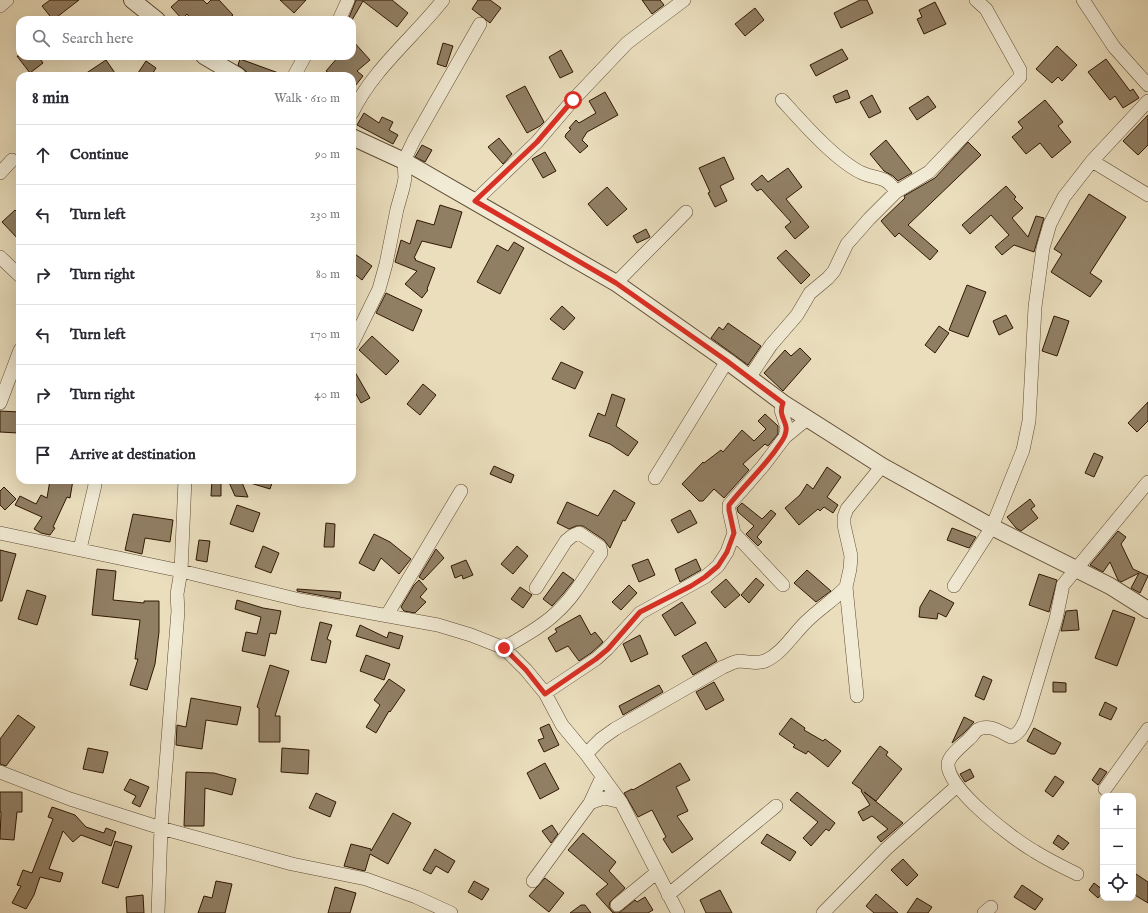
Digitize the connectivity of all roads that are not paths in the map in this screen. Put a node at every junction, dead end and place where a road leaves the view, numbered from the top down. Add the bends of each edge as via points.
1 (7, 0) edge
2 (132, 0) edge
3 (348, 0) edge
4 (443, 0) edge
5 (684, 0) edge
6 (976, 0) edge
7 (1083, 0) edge
8 (0, 6) edge
9 (152, 16) edge
10 (341, 16) edge
11 (480, 24) dead end
12 (209, 60) edge
13 (303, 60) edge
14 (226, 72) edge
15 (296, 72) edge
16 (1148, 85) edge
17 (782, 100) dead end
18 (1148, 101) edge
19 (356, 105) edge
20 (356, 139) edge
21 (12, 160) dead end
22 (404, 161) junction
23 (1092, 161) junction
24 (0, 173) edge
25 (896, 192) junction
26 (1148, 195) edge
27 (475, 201) junction
28 (686, 212) dead end
29 (0, 257) edge
30 (16, 272) edge
31 (616, 283) junction
32 (356, 336) edge
33 (16, 361) edge
34 (727, 361) junction
35 (749, 378) junction
36 (0, 403) edge
37 (783, 403) junction
38 (807, 419) junction
39 (785, 436) junction
40 (882, 466) junction
41 (655, 478) dead end
42 (1148, 482) edge
43 (95, 484) edge
44 (185, 484) edge
45 (461, 491) dead end
46 (992, 527) junction
47 (0, 533) edge
48 (734, 533) junction
49 (80, 549) junction
50 (1078, 569) junction
51 (181, 571) junction
52 (783, 585) dead end
53 (954, 586) dead end
54 (536, 588) dead end
55 (846, 588) junction
56 (1146, 605) edge
57 (386, 615) junction
58 (504, 648) junction
59 (545, 694) junction
60 (857, 696) dead end
61 (1148, 729) edge
62 (586, 754) junction
63 (0, 772) edge
64 (602, 777) junction
65 (957, 786) junction
66 (1105, 789) dead end
67 (621, 802) junction
68 (590, 803) junction
69 (776, 806) dead end
70 (161, 828) junction
71 (656, 874) junction
72 (1077, 874) dead end
73 (533, 881) dead end
74 (668, 896) junction
75 (617, 905) dead end
76 (158, 913) edge
77 (451, 913) edge
78 (678, 913) edge
79 (823, 913) edge

1 - 8 street
2 - 9 street
3 - 10 street
4 - 19 street via 371,81
5 - 27 street via 628,44 573,100 537,142
6 - 25 street via 986,9 1020,70 1020,77 930,172
7 - 16 street via 1114,47
11 - 22 street
12 - 14 street
13 - 15 street
17 - 25 street via 814,135 842,160 862,173 885,180
18 - 23 street
20 - 22 street
21 - 24 street
22 - 27 street
22 - 32 street via 405,178 386,264 379,289
23 - 26 street
23 - 46 street via 1064,197 1050,224 1043,248 1034,307 1029,421 1023,450
25 - 35 street via 847,244 834,271 810,293 797,315 771,345
27 - 31 street
28 - 31 street
29 - 30 street
31 - 34 street
33 - 36 street
34 - 35 street
34 - 41 street
35 - 37 street
37 - 38 street
37 - 39 street via 781,410 786,428
38 - 39 street
38 - 40 street
39 - 48 street via 729,505
40 - 46 street
40 - 55 street via 847,509 844,517 851,556
42 - 50 street
43 - 49 street
44 - 51 street
45 - 57 street
46 - 50 street
46 - 53 street
47 - 49 street
48 - 52 street
48 - 59 street via 718,566 705,577 640,612 608,649
49 - 51 street
50 - 56 street
50 - 65 street via 1063,585 1056,619 1021,730 1011,737 991,727 976,731 948,763 949,772
51 - 57 street via 300,600
51 - 70 street via 176,594 178,612
54 - 58 street via 566,541 572,536 579,534 600,547 601,553 573,596 538,628
55 - 60 street
55 - 62 street via 803,625 775,655 756,663 740,661 723,668 615,729
57 - 58 street via 438,625
58 - 59 street
59 - 62 street via 562,725
61 - 66 street
62 - 64 street
63 - 70 street via 70,799
64 - 67 street
64 - 68 street
65 - 72 street via 979,809 1018,841
65 - 79 street via 886,849
67 - 68 street via 604,798
67 - 71 street
68 - 73 street
69 - 74 street
70 - 76 street
70 - 77 street via 292,864 366,879
71 - 74 street
71 - 75 street
74 - 78 street

